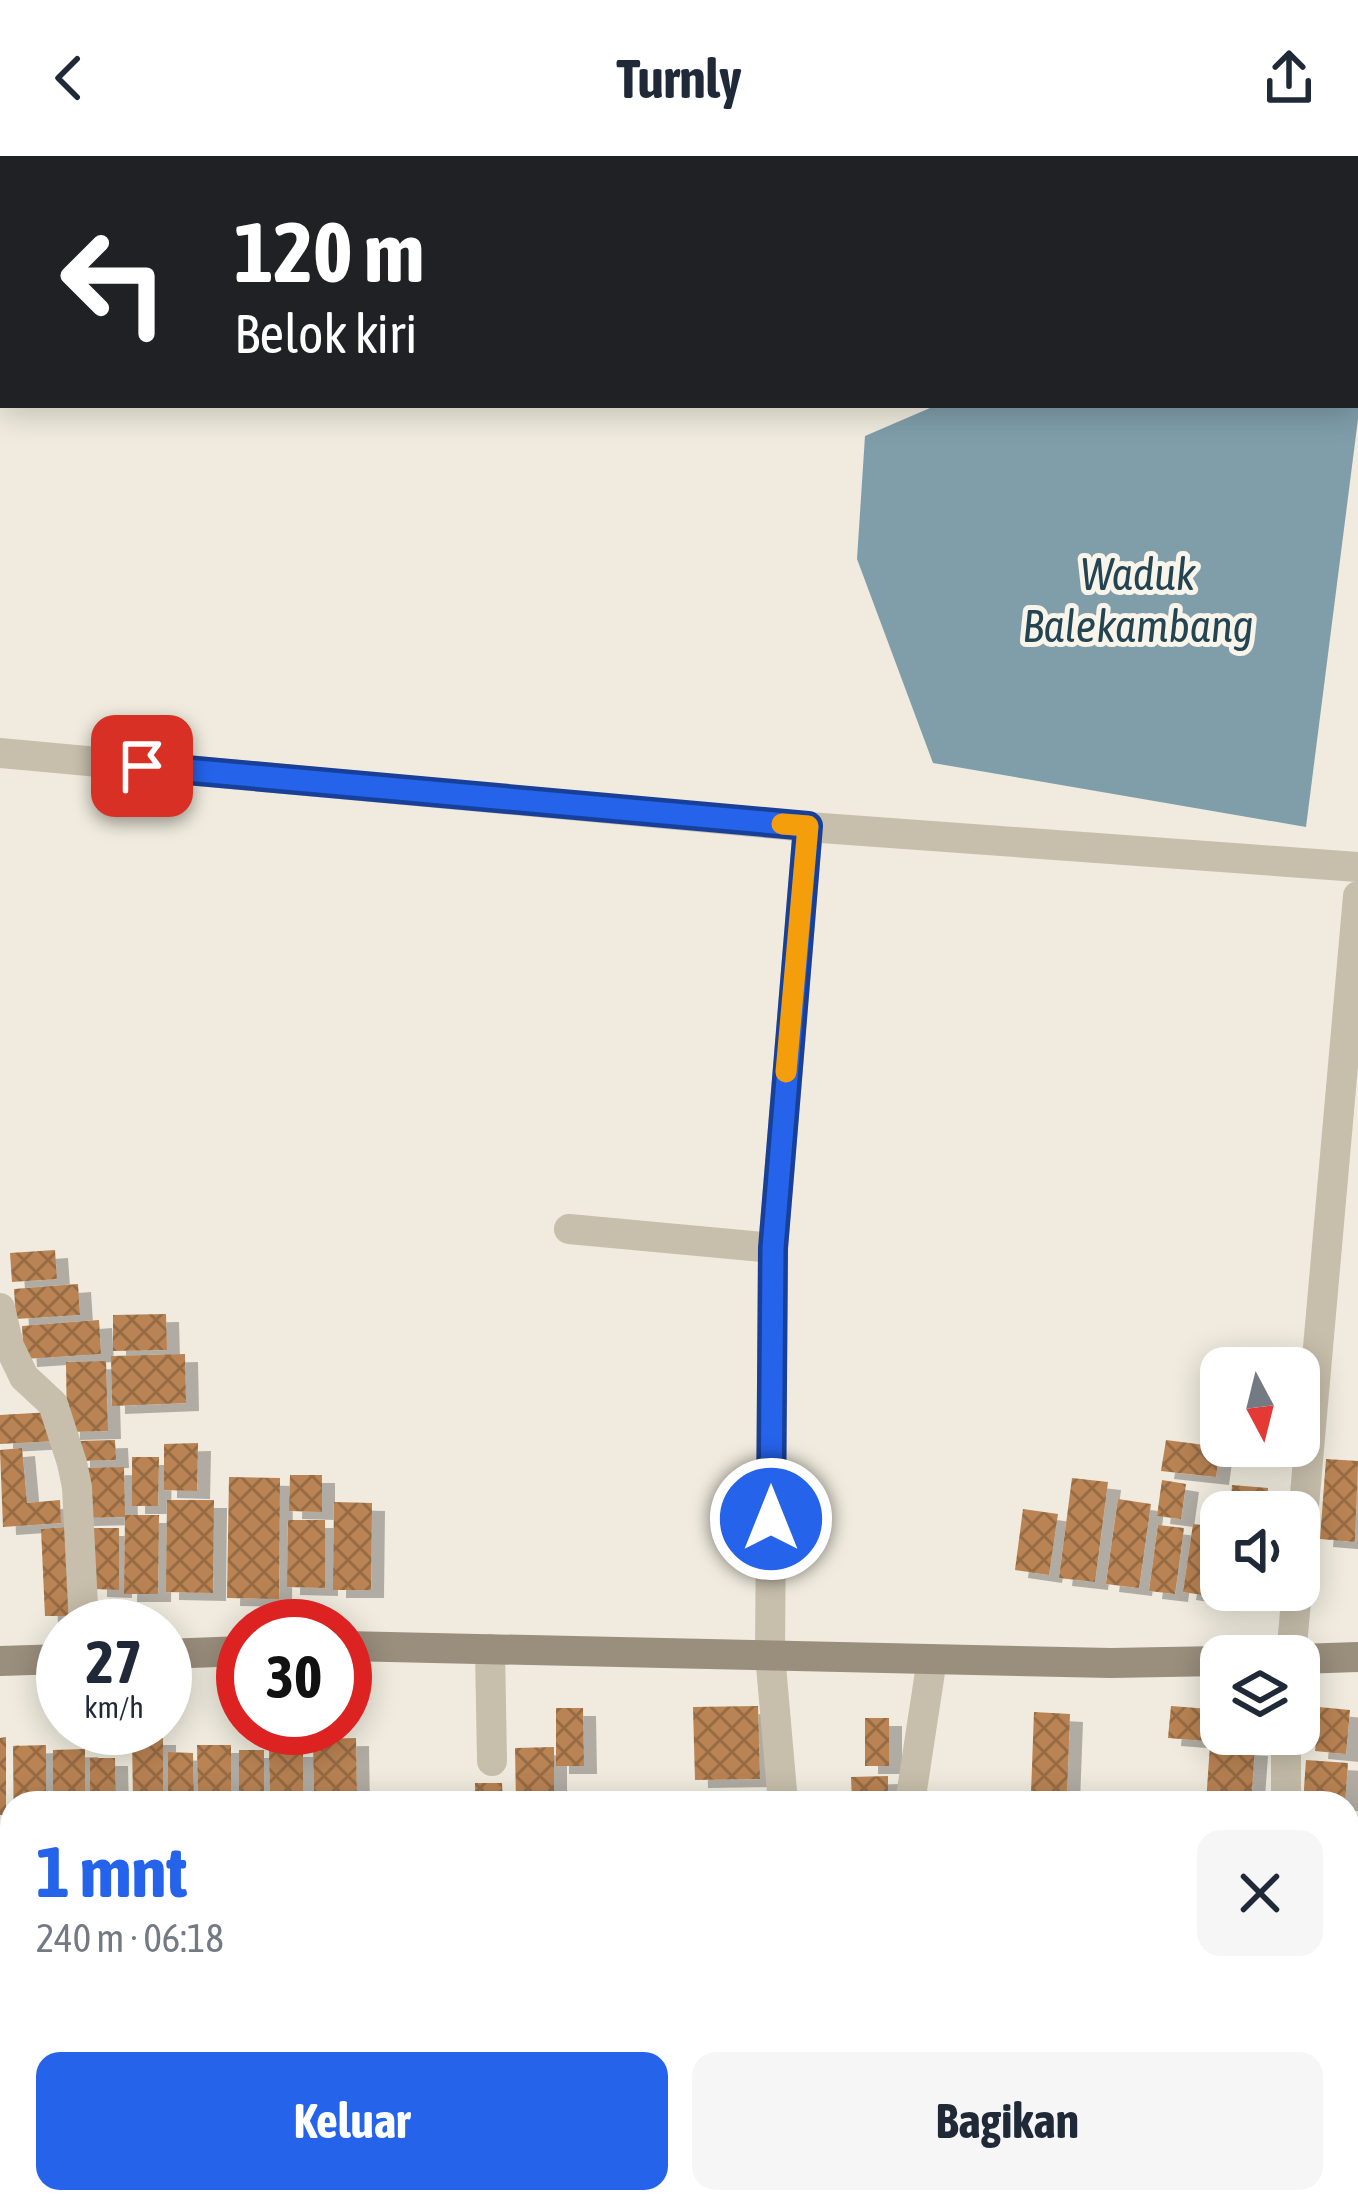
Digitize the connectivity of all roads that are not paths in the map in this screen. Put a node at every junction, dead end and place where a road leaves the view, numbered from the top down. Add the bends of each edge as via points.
1 (0, 753) edge
2 (808, 826) junction
3 (1358, 867) edge
4 (1358, 896) edge
5 (569, 1229) dead end
6 (773, 1248) junction
7 (0, 1308) edge
8 (1305, 1491) edge
9 (83, 1599) edge
10 (372, 1647) edge
11 (490, 1649) junction
12 (770, 1654) junction
13 (1358, 1657) edge
14 (1320, 1658) edge
15 (932, 1659) junction
16 (36, 1660) edge
17 (0, 1661) edge
18 (1200, 1661) edge
19 (1286, 1755) edge
20 (492, 1761) dead end
21 (782, 1791) edge
22 (912, 1791) edge
23 (1286, 1791) edge

1 - 2 street
2 - 3 street
2 - 6 street
4 - 8 street
5 - 6 street
6 - 12 street
7 - 9 street via 24,1377 52,1404 69,1450
10 - 11 main road
11 - 12 main road
11 - 20 street
12 - 15 main road
12 - 21 street
13 - 14 main road
15 - 18 main road
15 - 22 street
16 - 17 main road
19 - 23 street

